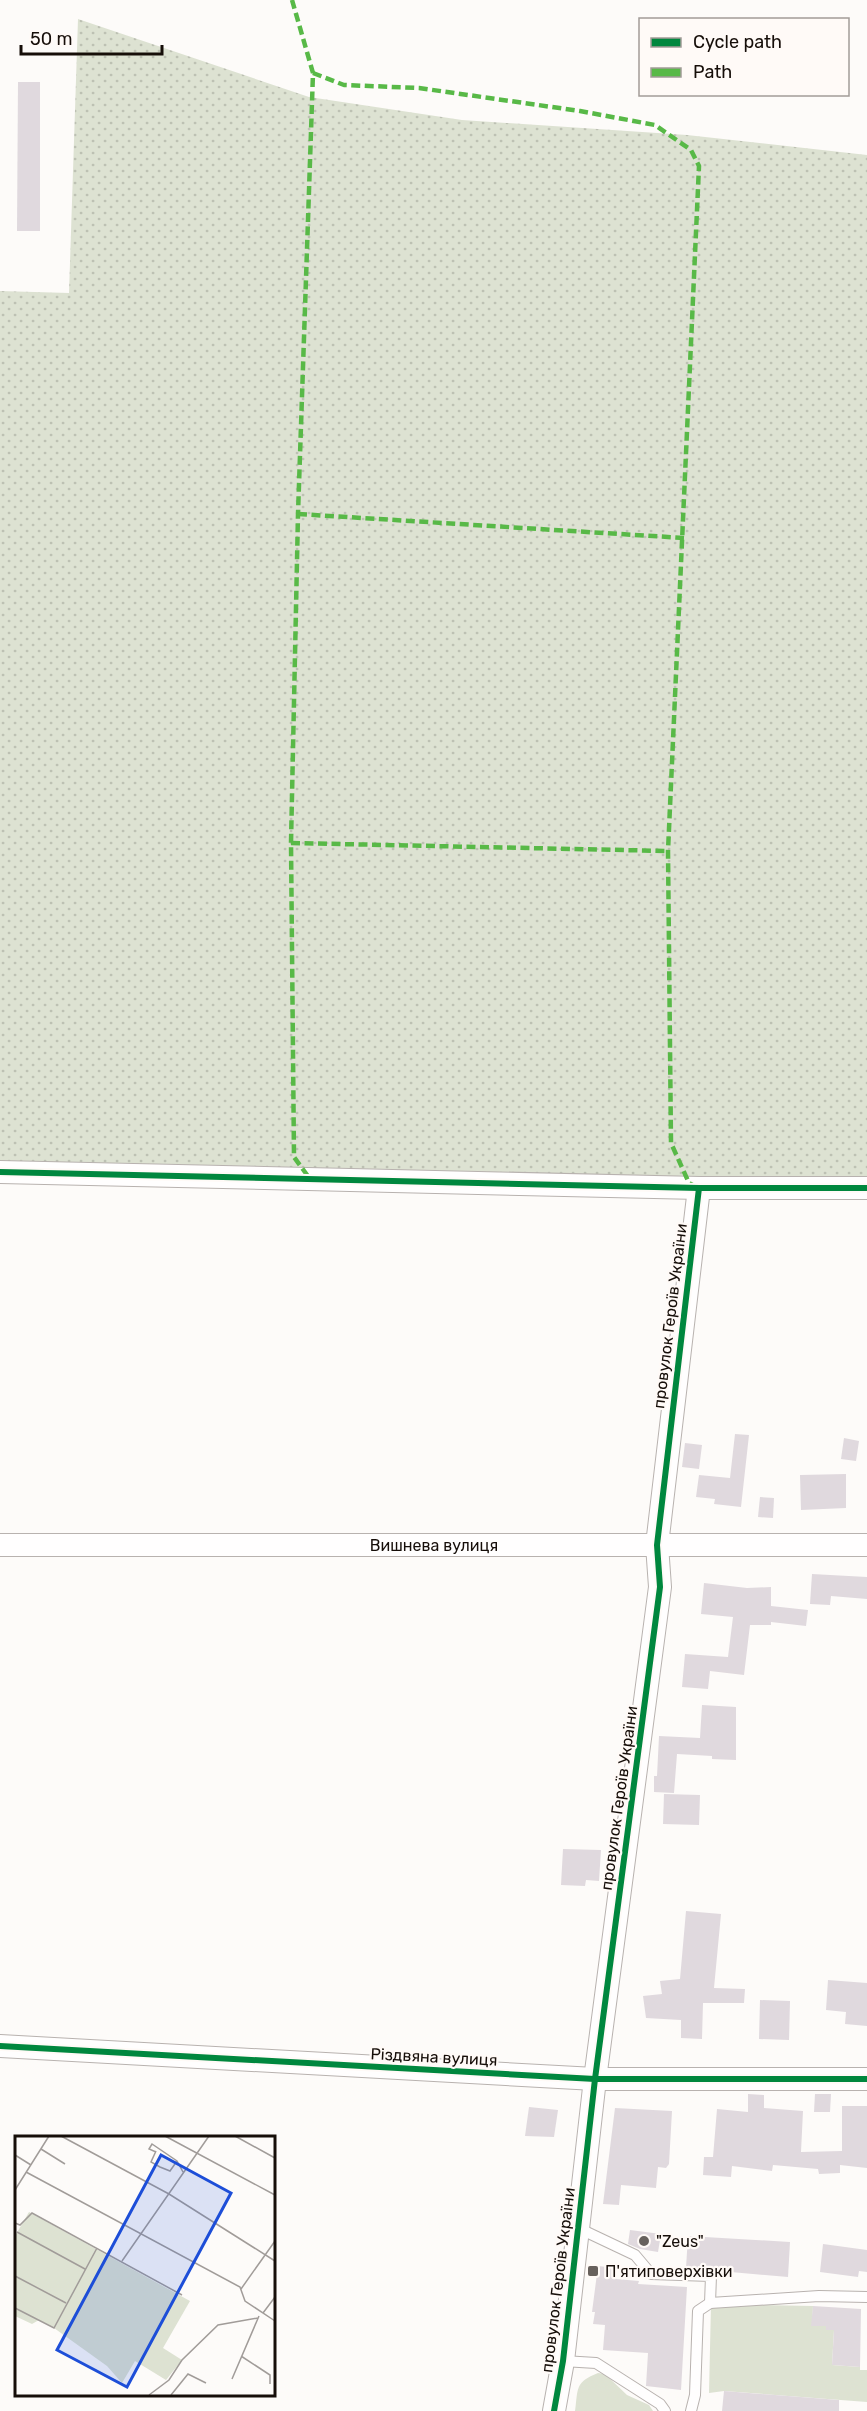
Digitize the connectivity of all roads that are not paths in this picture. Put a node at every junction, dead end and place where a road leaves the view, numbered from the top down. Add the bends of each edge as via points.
1 (0, 1172) edge
2 (699, 1188) junction
3 (867, 1188) edge
4 (0, 1545) edge
5 (657, 1545) junction
6 (867, 1545) edge
7 (0, 2046) edge
8 (595, 2079) junction
9 (867, 2079) edge
10 (578, 2228) junction
11 (867, 2296) edge
12 (710, 2303) junction
13 (563, 2361) junction
14 (554, 2411) edge
15 (665, 2411) edge
16 (691, 2411) edge

1 - 2 street
2 - 3 street
2 - 5 street, провулок Героїв України
4 - 5 street, Вишнева вулиця
5 - 6 street, Вишнева вулиця
5 - 8 street, провулок Героїв України via 660,1587
7 - 8 street, Різдвяна вулиця
8 - 9 street, Різдвяна вулиця
8 - 10 street, провулок Героїв України
10 - 12 lane via 635,2255 651,2274 711,2276
10 - 13 street, провулок Героїв України
11 - 12 lane
12 - 16 lane via 698,2311
13 - 14 street, провулок Героїв України
13 - 15 lane via 596,2363

